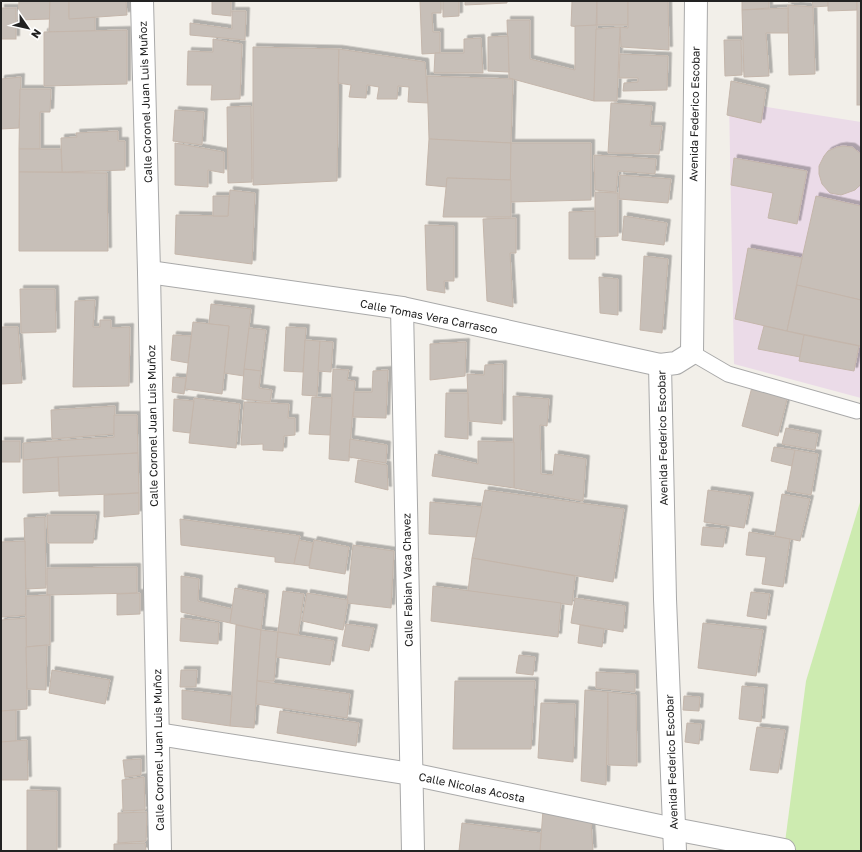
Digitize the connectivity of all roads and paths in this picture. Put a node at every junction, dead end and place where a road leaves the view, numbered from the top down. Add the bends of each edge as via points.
1 (142, 1) edge
2 (696, 1) edge
3 (149, 272) junction
4 (402, 308) junction
5 (692, 353) junction
6 (660, 365) junction
7 (857, 410) dead end
8 (158, 734) junction
9 (411, 774) junction
10 (674, 829) junction
11 (784, 850) dead end
12 (160, 851) edge
13 (413, 851) edge
14 (675, 851) edge

1 - 3 street, Calle Coronel Juan Luis Muñoz
2 - 5 street, Avenida Federico Escobar
3 - 4 street, Calle Tomas Vera Carrasco
3 - 8 street, Calle Coronel Juan Luis Muñoz
4 - 6 street, Calle Tomas Vera Carrasco
4 - 9 street, Calle Fabian Vaca Chavez
5 - 6 street, Avenida Federico Escobar via 676,363
5 - 7 lane via 728,374
6 - 10 street, Avenida Federico Escobar
8 - 9 street, Calle Nicolas Acosta
8 - 12 street, Calle Coronel Juan Luis Muñoz
9 - 10 street, Calle Nicolas Acosta
9 - 13 street, Calle Fabian Vaca Chavez
10 - 11 street, Calle Nicolas Acosta
10 - 14 street, Avenida Federico Escobar

